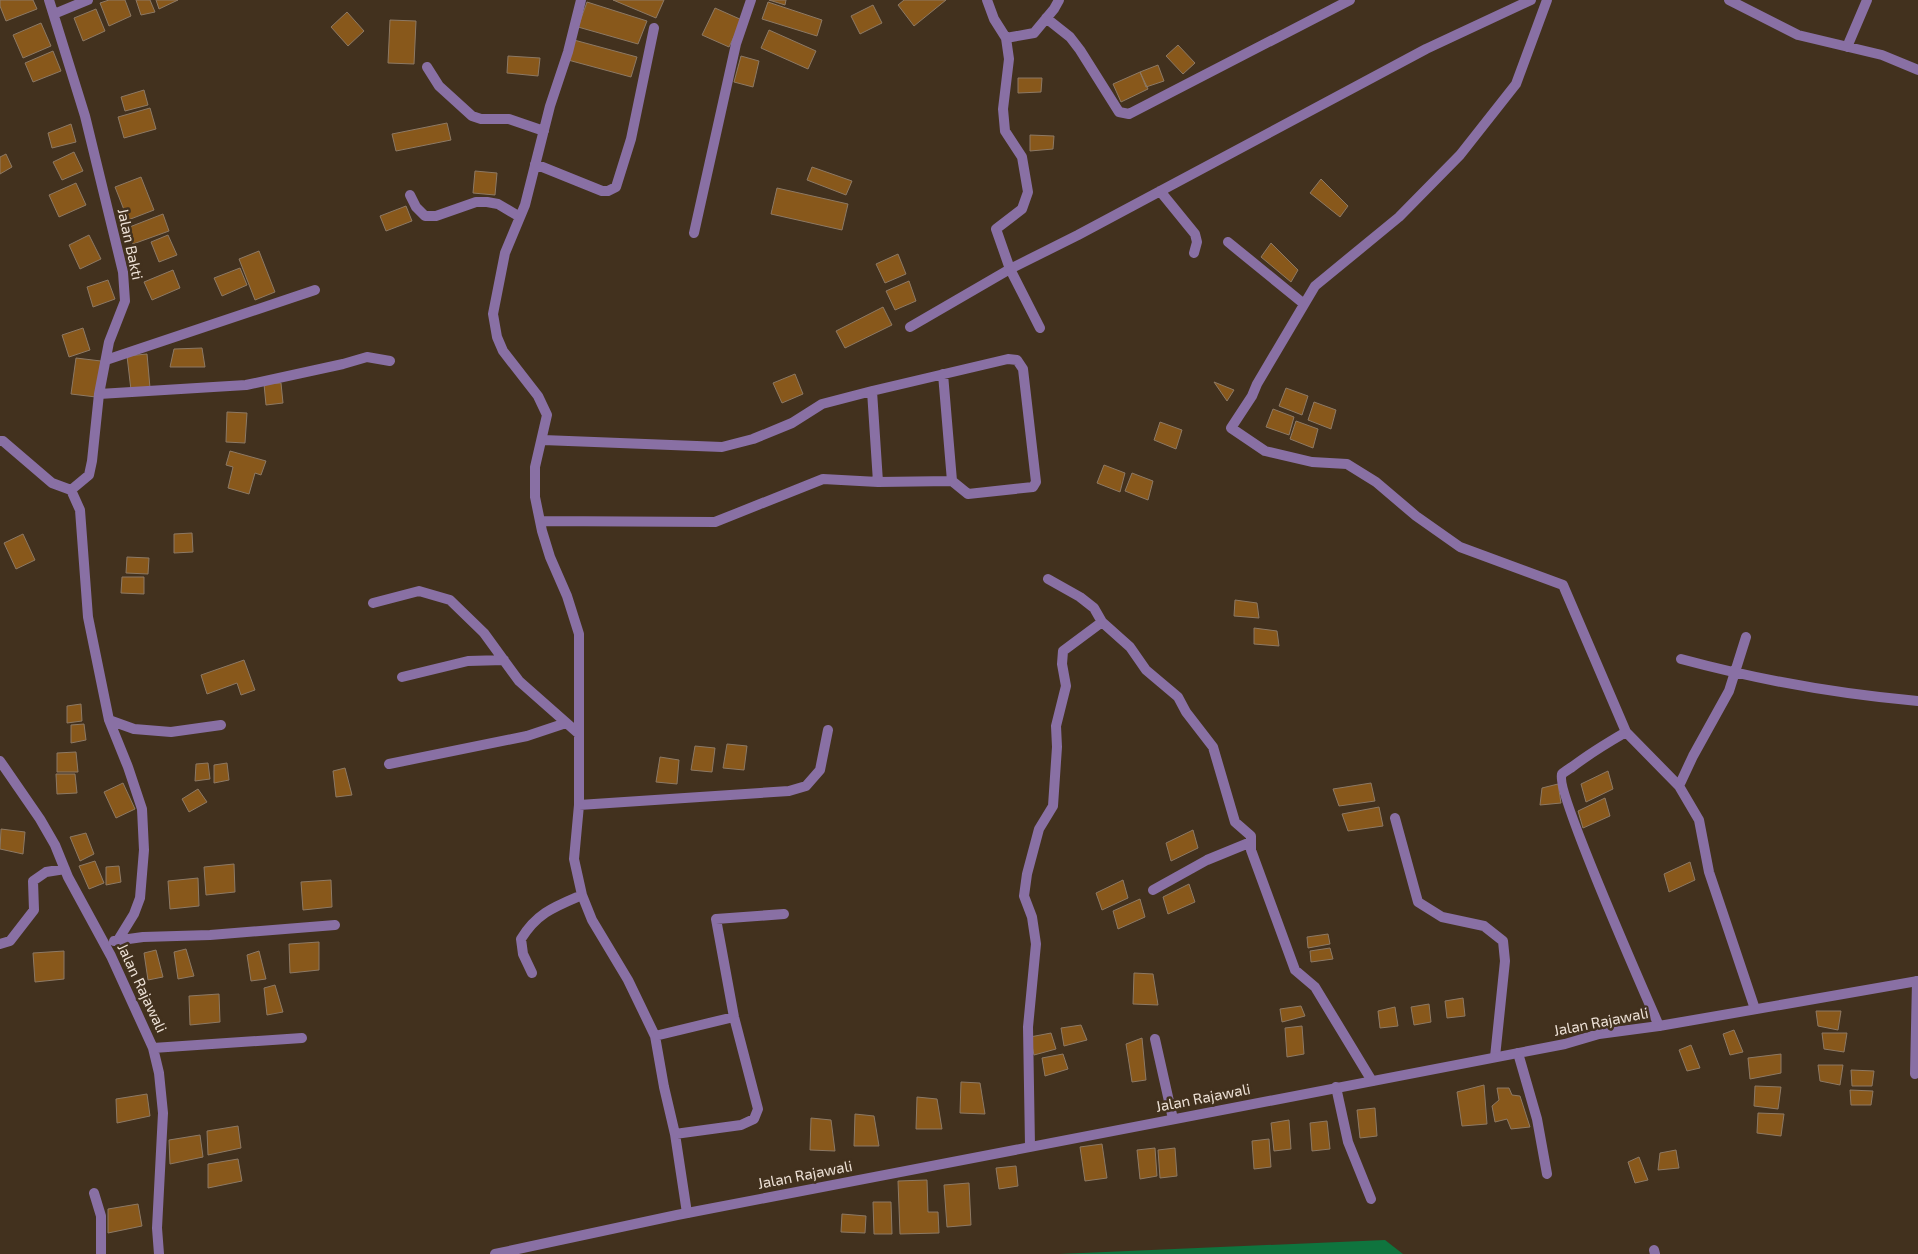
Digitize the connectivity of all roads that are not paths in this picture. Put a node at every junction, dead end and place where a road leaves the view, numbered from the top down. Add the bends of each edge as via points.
1 (50, 0) edge
2 (88, 0) edge
3 (581, 0) edge
4 (751, 0) edge
5 (987, 0) edge
6 (1059, 0) edge
7 (1350, 0) edge
8 (1531, 0) edge
9 (1547, 0) edge
10 (1729, 0) edge
11 (1867, 0) edge
12 (54, 14) junction
13 (1046, 18) junction
14 (654, 28) dead end
15 (1006, 38) junction
16 (1847, 47) junction
17 (427, 68) dead end
18 (1918, 70) edge
19 (544, 131) junction
20 (535, 164) junction
21 (1160, 191) junction
22 (410, 195) dead end
23 (520, 217) junction
24 (694, 233) dead end
25 (1228, 242) dead end
26 (1194, 253) dead end
27 (1010, 269) junction
28 (315, 290) dead end
29 (1304, 304) junction
30 (910, 327) dead end
31 (1040, 328) dead end
32 (106, 360) junction
33 (390, 361) dead end
34 (942, 374) junction
35 (872, 391) junction
36 (99, 394) junction
37 (543, 440) junction
38 (0, 441) edge
39 (952, 481) junction
40 (878, 482) junction
41 (71, 490) junction
42 (540, 521) junction
43 (1048, 579) dead end
44 (373, 604) dead end
45 (1102, 622) junction
46 (1746, 637) dead end
47 (1681, 659) dead end
48 (504, 660) junction
49 (1735, 673) junction
50 (402, 677) dead end
51 (1918, 701) edge
52 (109, 720) junction
53 (566, 723) junction
54 (221, 725) dead end
55 (828, 730) dead end
56 (1626, 732) junction
57 (579, 734) junction
58 (0, 762) edge
59 (389, 764) dead end
60 (1679, 786) junction
61 (579, 805) junction
62 (1395, 818) dead end
63 (1251, 842) junction
64 (65, 869) junction
65 (1153, 890) dead end
66 (582, 895) junction
67 (784, 914) dead end
68 (334, 925) dead end
69 (118, 940) junction
70 (0, 944) edge
71 (104, 944) junction
72 (532, 973) dead end
73 (1917, 981) edge
74 (1755, 1009) junction
75 (734, 1017) junction
76 (1660, 1026) junction
77 (655, 1036) junction
78 (302, 1038) dead end
79 (1155, 1039) dead end
80 (153, 1048) junction
81 (1518, 1053) junction
82 (1495, 1057) junction
83 (1915, 1074) dead end
84 (1372, 1081) junction
85 (1336, 1088) junction
86 (1173, 1119) junction
87 (674, 1134) junction
88 (1030, 1146) junction
89 (1547, 1174) dead end
90 (94, 1193) dead end
91 (1371, 1199) dead end
92 (687, 1213) junction
93 (101, 1254) edge
94 (159, 1254) edge
95 (495, 1254) edge

1 - 12 street, Jalan Bakti
2 - 12 street
3 - 19 street
4 - 24 street via 736,44
5 - 15 street
6 - 13 street
7 - 13 street via 1129,114 1119,112 1070,37
8 - 21 street via 1426,49
9 - 29 street via 1516,84 1460,155 1399,217 1315,286
10 - 16 street via 1798,35
11 - 16 street
12 - 32 street, Jalan Bakti via 85,116 123,272 125,301 109,342
13 - 15 street via 1034,33
14 - 20 street via 632,139 616,187 602,191
15 - 27 street via 1009,59 1003,109 1005,131 1022,157 1028,192 1022,209 996,229
16 - 18 street via 1882,55
17 - 19 street via 440,86 472,116 481,120 509,119
19 - 20 street
20 - 23 street
21 - 26 street via 1195,234
21 - 27 street
22 - 23 street via 425,216 487,202 498,204
23 - 37 street via 505,253 493,314 496,337 538,396 547,415
25 - 29 street
27 - 30 street
27 - 31 street
28 - 32 street
29 - 56 street via 1232,428 1265,451 1312,462 1347,464 1460,546 1563,585
32 - 36 street, Jalan Bakti
33 - 36 street via 366,357 246,385
34 - 35 street
34 - 39 street
34 - 39 street via 1008,359 1017,360 1022,369 1036,482 1033,487 968,494
35 - 37 street via 822,404 792,423 722,447
35 - 40 street
36 - 41 street, Jalan Bakti via 89,475
37 - 42 street via 535,467 535,497
38 - 41 street via 14,449 52,483
39 - 40 street
40 - 42 street via 823,479 715,522
41 - 52 street via 80,510 88,617
42 - 57 street via 578,634
43 - 45 street via 1094,608
44 - 48 street via 419,591 450,600 484,633
45 - 63 street via 1130,648 1146,670 1178,698 1213,747 1235,822 1251,836
45 - 88 street via 1063,651 1066,686 1056,726 1053,806 1039,829 1027,874 1024,896 1032,916 1036,944 1028,1027
46 - 49 street
47 - 49 street
48 - 50 street via 468,661
48 - 53 street via 519,681
49 - 51 street via 1842,693
49 - 60 street via 1729,691
52 - 54 street via 134,729 171,732
52 - 69 street via 142,809 144,850 140,898
53 - 57 street
53 - 59 street via 527,736
55 - 61 street via 820,770 806,786 789,791
56 - 60 street
56 - 76 street via 1562,774 1561,779 1582,843
57 - 61 street
58 - 64 street, Jalan Rajawali via 40,819
60 - 74 street via 1699,820 1709,872
61 - 66 street via 574,859
62 - 82 street via 1418,902 1442,917 1484,926 1502,941 1505,961
63 - 65 street via 1207,860
63 - 84 street via 1251,850 1295,970 1315,987
64 - 70 street via 46,872 33,881 34,910 10,941
64 - 71 street, Jalan Rajawali
66 - 72 street via 553,907 531,923 521,939
66 - 77 street via 592,920 628,980
67 - 75 street via 716,919
68 - 69 street
69 - 71 street
71 - 80 street, Jalan Rajawali
73 - 74 street, Jalan Rajawali
73 - 83 street
74 - 76 street, Jalan Rajawali
75 - 77 street
75 - 87 street via 758,1109 754,1119 742,1125
76 - 81 street, Jalan Rajawali via 1599,1034
77 - 87 street
78 - 80 street
79 - 86 street
80 - 94 street, Jalan Rajawali via 163,1113 157,1228
81 - 82 street, Jalan Rajawali
81 - 89 street via 1537,1119
82 - 84 street, Jalan Rajawali
84 - 85 street, Jalan Rajawali
85 - 86 street, Jalan Rajawali
85 - 91 street via 1348,1142
86 - 88 street, Jalan Rajawali
87 - 92 street
88 - 92 street, Jalan Rajawali
90 - 93 street via 101,1216
92 - 95 street, Jalan Rajawali

